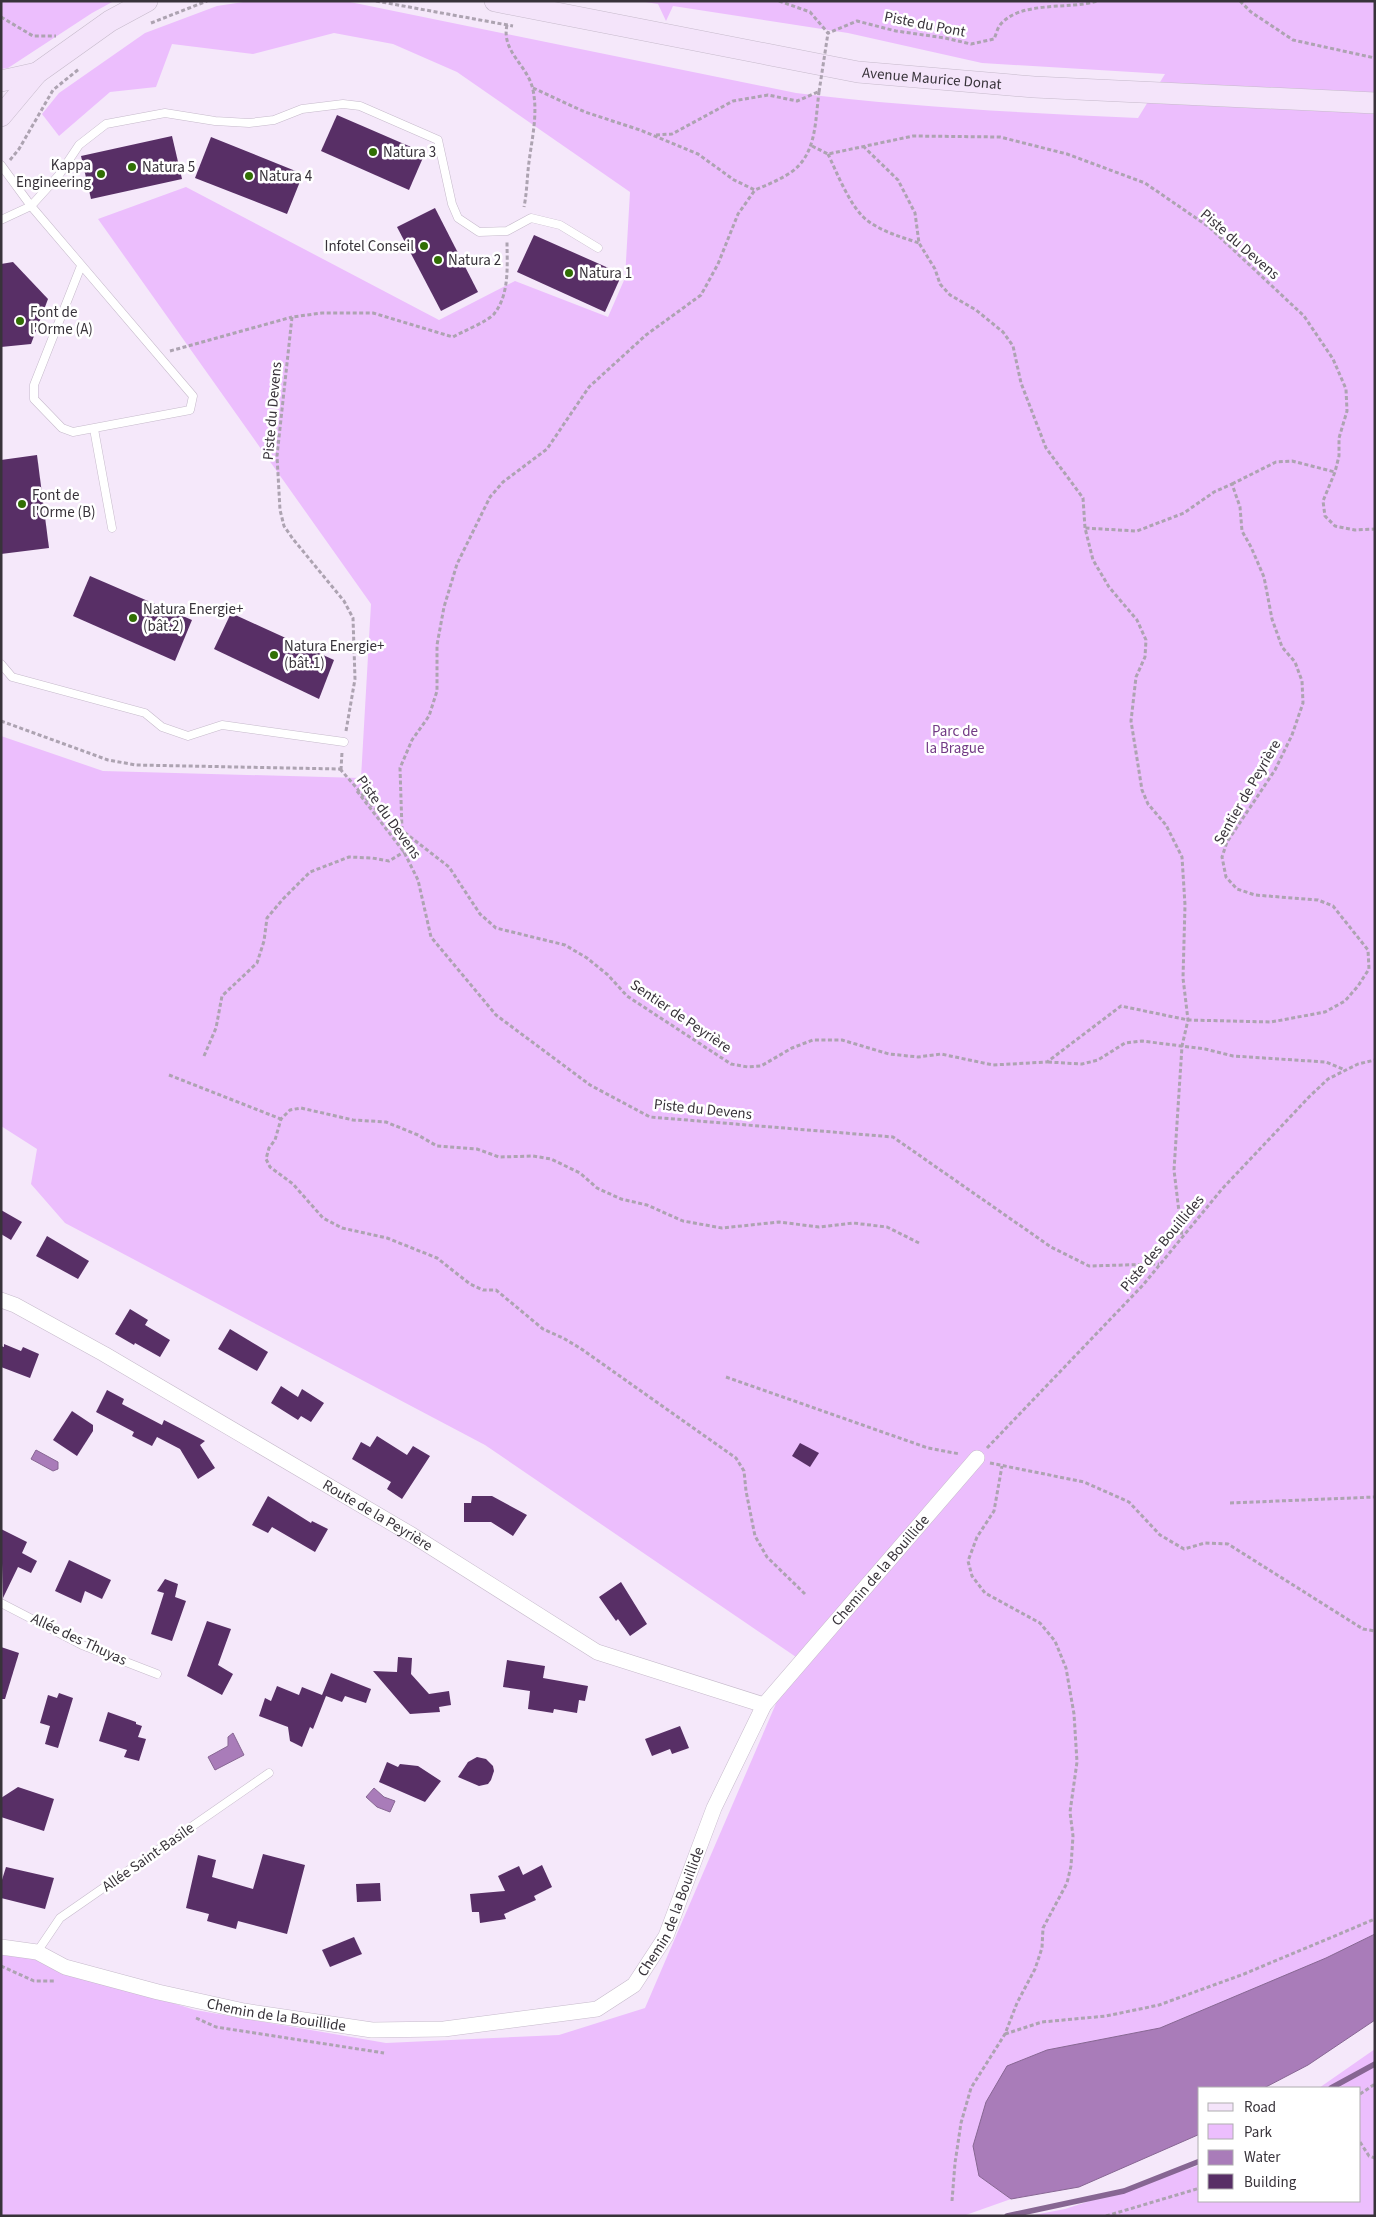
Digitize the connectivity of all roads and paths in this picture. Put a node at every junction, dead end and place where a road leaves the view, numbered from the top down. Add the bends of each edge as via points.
1 (147, 1) edge
2 (207, 1) edge
3 (376, 1) edge
4 (778, 1) edge
5 (1097, 1) edge
6 (1240, 1) edge
7 (503, 3) edge
8 (1, 17) edge
9 (146, 25) dead end
10 (507, 26) junction
11 (828, 33) junction
12 (79, 42) junction
13 (1375, 58) edge
14 (84, 65) dead end
15 (37, 73) junction
16 (1, 81) edge
17 (533, 88) junction
18 (819, 92) junction
19 (1375, 102) edge
20 (1, 116) edge
21 (654, 136) junction
22 (812, 146) junction
23 (863, 146) junction
24 (828, 154) junction
25 (4, 163) edge
26 (755, 190) junction
27 (31, 206) junction
28 (1, 220) edge
29 (521, 223) junction
30 (507, 231) junction
31 (919, 243) junction
32 (598, 248) dead end
33 (81, 266) junction
34 (292, 317) junction
35 (157, 355) junction
36 (94, 429) junction
37 (1335, 472) junction
38 (1232, 484) junction
39 (112, 528) dead end
40 (1085, 528) junction
41 (1375, 529) edge
42 (1, 664) edge
43 (1, 721) edge
44 (344, 742) junction
45 (340, 769) junction
46 (402, 831) junction
47 (404, 852) junction
48 (1188, 1020) junction
49 (1182, 1046) junction
50 (204, 1056) dead end
51 (1375, 1060) edge
52 (1047, 1062) junction
53 (1346, 1070) junction
54 (169, 1075) dead end
55 (281, 1119) junction
56 (1182, 1237) junction
57 (920, 1243) dead end
58 (1159, 1264) junction
59 (1, 1300) edge
60 (726, 1377) dead end
61 (978, 1458) junction
62 (1002, 1466) junction
63 (1375, 1497) edge
64 (1230, 1504) dead end
65 (804, 1594) dead end
66 (1, 1603) edge
67 (1375, 1631) edge
68 (157, 1674) dead end
69 (764, 1705) junction
70 (269, 1773) dead end
71 (1375, 1919) edge
72 (1, 1947) edge
73 (37, 1952) junction
74 (1005, 2034) junction
75 (1375, 2084) edge
76 (1361, 2093) edge
77 (1361, 2144) edge
78 (1375, 2158) edge
79 (1198, 2189) edge
80 (952, 2201) dead end
81 (1106, 2216) edge

1 - 12 main road
2 - 9 path
3 - 10 path
4 - 11 path via 810,12
5 - 11 path, Piste du Pont via 1016,14 1000,25 994,39 971,44 896,32 857,21
6 - 13 path via 1294,40
7 - 10 path
7 - 19 main road, Avenue Maurice Donat via 858,72 1034,87
8 - 12 path via 33,36 70,36
10 - 17 path via 508,47
11 - 18 path, bridge
12 - 15 main road
14 - 25 path via 53,90 12,160
15 - 16 main road
15 - 20 main road
17 - 21 path via 585,112
17 - 29 path via 533,138
18 - 21 path via 796,101 768,95 733,100 672,134
18 - 22 path
21 - 26 path via 698,154 734,180
22 - 24 path
22 - 26 path via 791,172
23 - 24 path, Piste du Devens
23 - 31 path via 898,180 915,213
23 - 37 path, Piste du Devens via 913,136 1000,137 1067,154 1145,183 1209,228 1304,316 1333,359 1346,389 1346,411
24 - 31 path via 853,204 866,220 882,230
25 - 27 lane
26 - 46 path via 738,214 718,264 701,295 646,335 589,387 547,449 503,482 490,497 457,564 444,607 437,645 437,691 429,716 412,740 400,768
27 - 28 lane
27 - 30 lane via 60,174 79,146 106,124 165,113 248,123 274,120 302,109 342,104 360,106 438,140 458,218 479,232
27 - 33 lane
29 - 30 lane
29 - 32 lane via 530,218 560,225
30 - 34 path via 508,279 501,302 493,315 453,337 373,312
31 - 40 path via 940,284 950,295 1002,332 1013,346 1021,383 1046,448 1083,498
33 - 35 lane
33 - 36 lane via 34,385 34,399 62,428 73,432
34 - 35 path
34 - 44 path, Piste du Devens via 277,456 280,510 284,526 293,540 344,602 353,618 355,679
35 - 36 lane via 193,396 190,410
36 - 39 lane
37 - 38 path via 1292,461 1276,462
37 - 41 path, Piste du Devens via 1323,501 1325,516 1335,526
38 - 40 path via 1184,513 1137,531
38 - 48 path, Sentier de Peyrière via 1240,507 1242,531 1264,577 1272,619 1282,646 1295,662 1302,681 1303,703 1275,770 1227,842 1222,857 1226,877 1237,889 1255,895 1318,900 1333,906 1368,950 1369,969 1345,1001 1325,1012 1271,1022
40 - 48 path via 1093,560 1109,587 1137,620 1146,640 1145,657 1136,677 1131,721 1142,790 1182,857 1186,905 1183,978
42 - 44 lane via 12,677 145,713 162,727 188,736 222,725
43 - 45 path via 108,760 136,765
44 - 45 path, Piste du Devens
45 - 46 path, Sentier de Peyrière via 377,811
45 - 47 path, Piste du Devens
46 - 52 path, Sentier de Peyrière via 449,867 480,914 496,928 565,945 587,958 627,996 732,1064 761,1066 812,1040 842,1040 889,1054 918,1057 941,1054 993,1064
47 - 50 path via 389,861 349,857 310,872 283,899 267,918 257,963 222,996 216,1028
47 - 58 path, Piste du Devens via 418,880 431,937 496,1015 590,1085 650,1117 893,1137 1051,1247 1089,1266
48 - 49 path
48 - 52 path, Sentier de Peyrière via 1121,1006
49 - 52 path via 1142,1041 1125,1043 1098,1060 1082,1064
49 - 53 path via 1233,1056 1326,1062
49 - 56 path via 1174,1170
51 - 53 path, Piste des Bouillides
53 - 56 path, Piste des Bouillides via 1328,1079 1309,1097 1222,1189
54 - 55 path
55 - 57 path via 290,1110 301,1108 353,1120 386,1122 437,1146 477,1149 499,1157 551,1159 580,1173 597,1188 683,1221 722,1228 779,1222 818,1227 853,1223 886,1226
55 - 65 path via 266,1159 270,1167 293,1184 323,1218 342,1228 387,1238 437,1258 470,1284 483,1290 496,1290 543,1329 580,1348 736,1458 744,1471 755,1536 767,1557
56 - 58 path, Piste des Bouillides
58 - 61 path, Piste des Bouillides via 1143,1285
59 - 69 street, Route de la Peyrière via 104,1354 395,1525 597,1652
60 - 61 path via 928,1448
61 - 62 path
61 - 69 street, Chemin de la Bouillide
62 - 67 path via 1084,1482 1128,1502 1160,1535 1184,1549 1206,1543 1228,1544 1362,1629
62 - 74 path via 994,1511 977,1537 968,1560 972,1576 985,1593 1040,1622 1056,1641 1066,1668 1074,1714 1077,1762 1070,1812 1073,1836 1067,1883 1043,1928 1042,1948 1035,1969
63 - 64 path
66 - 68 lane, Allée des Thuyas via 82,1645
69 - 73 street, Chemin de la Bouillide via 714,1808 666,1936 634,1985 597,2009 444,2029 372,2030 244,2011 158,1992 65,1967
70 - 73 lane, Allée Saint-Basile via 60,1918
71 - 74 path via 1244,1974 1159,2005 1106,2016 1042,2022
72 - 73 street, Chemin de la Bouillide
74 - 80 path via 971,2088 961,2122
75 - 76 path
77 - 78 path via 1369,2156
79 - 81 path

